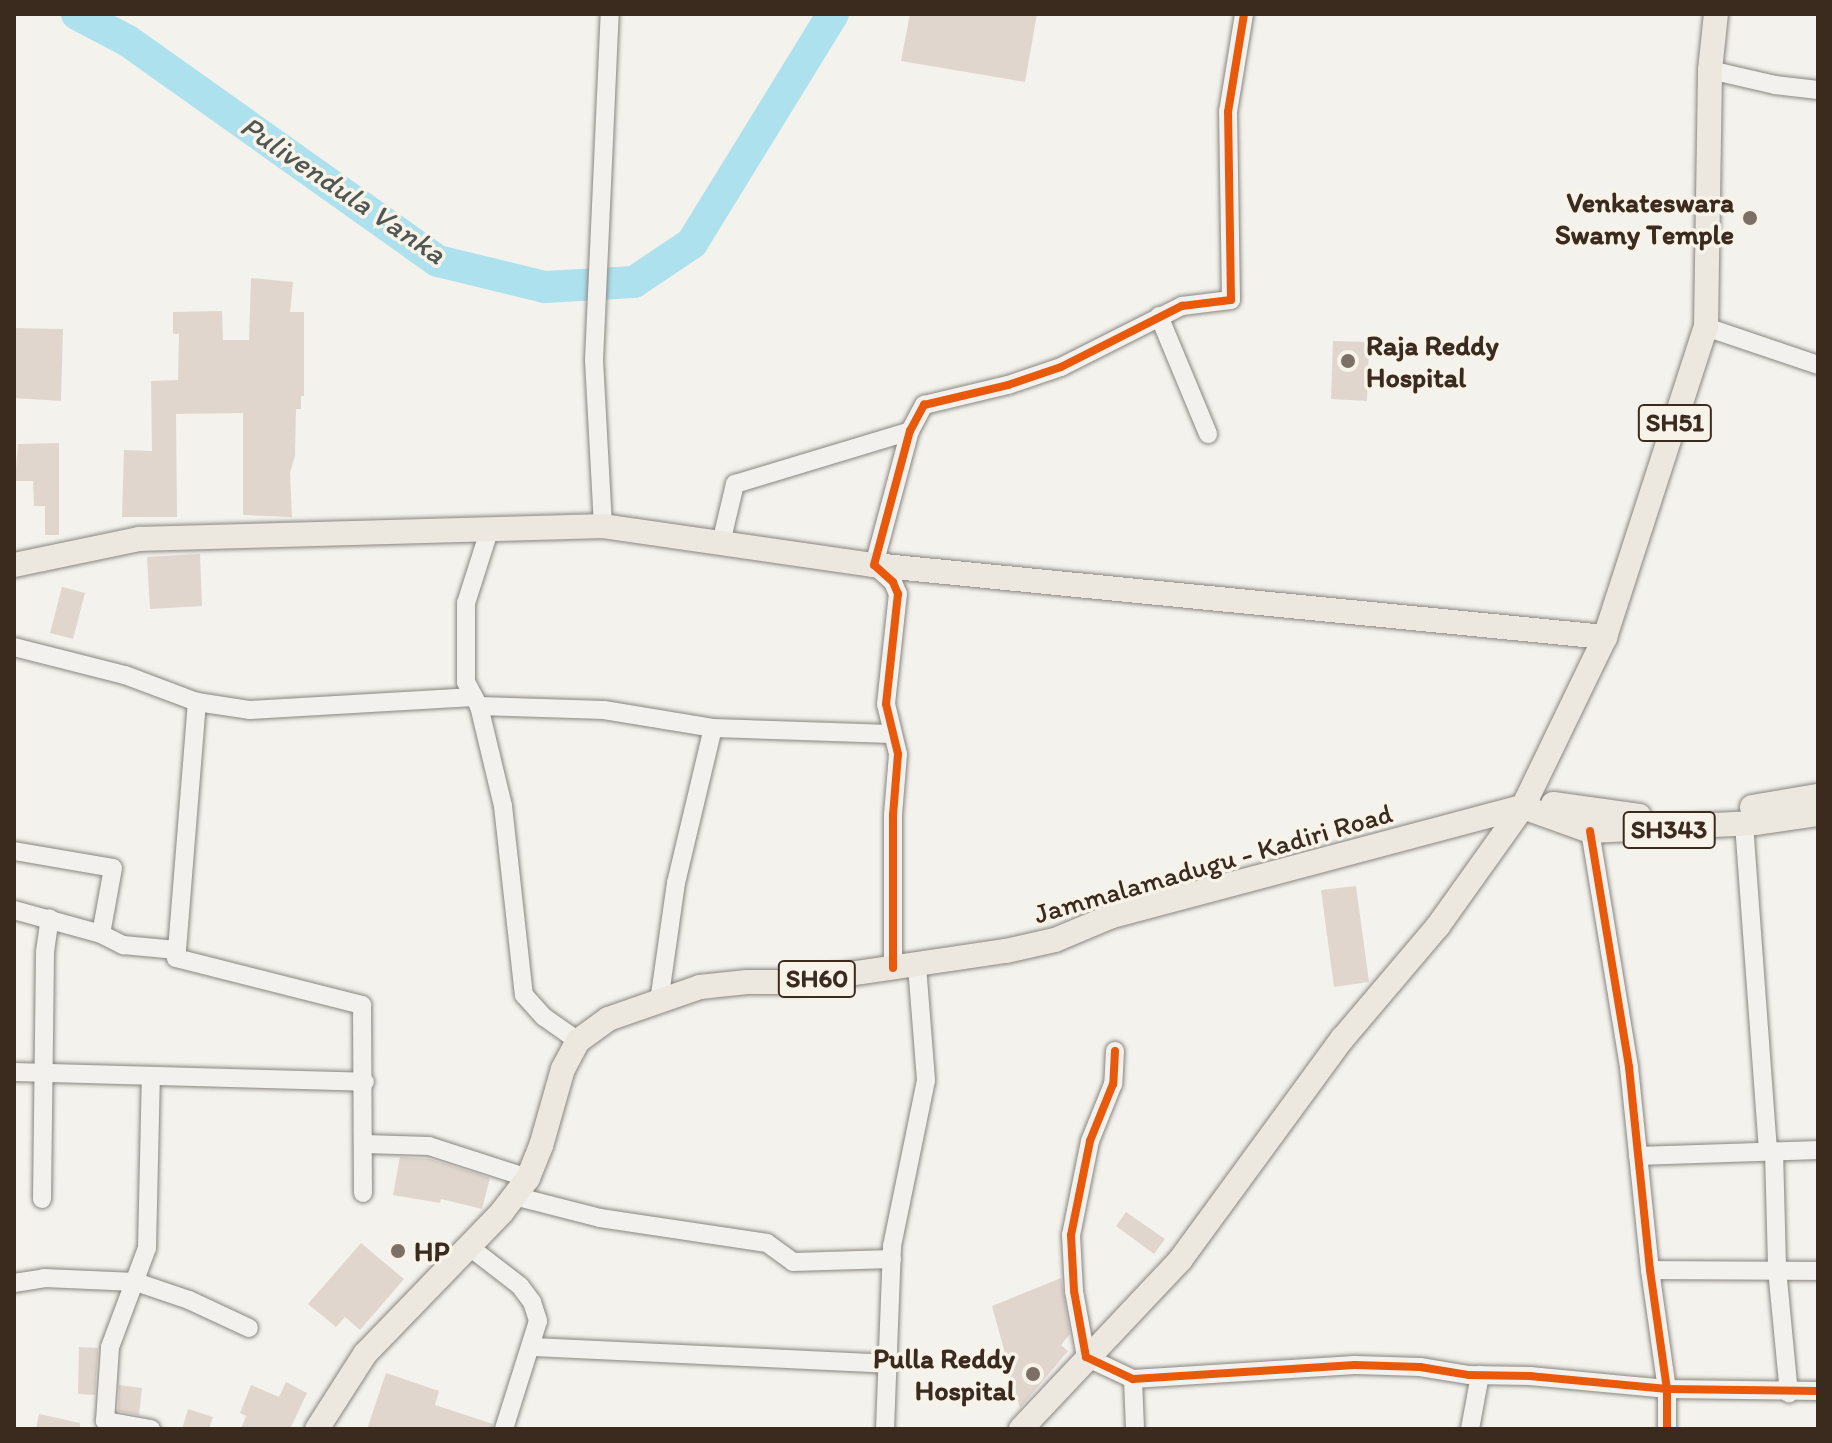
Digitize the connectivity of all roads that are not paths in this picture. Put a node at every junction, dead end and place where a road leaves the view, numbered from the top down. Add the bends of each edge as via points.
1 (610, 14) edge
2 (1244, 14) edge
3 (1716, 14) edge
4 (1710, 70) junction
5 (1818, 90) edge
6 (1159, 316) junction
7 (1706, 327) junction
8 (1818, 365) edge
9 (910, 431) junction
10 (1208, 434) dead end
11 (603, 526) junction
12 (490, 528) junction
13 (721, 543) junction
14 (14, 565) edge
15 (874, 565) junction
16 (1605, 637) junction
17 (14, 647) edge
18 (197, 702) junction
19 (477, 702) junction
20 (713, 728) junction
21 (891, 734) junction
22 (1818, 796) edge
23 (1526, 801) junction
24 (1818, 814) edge
25 (1744, 824) junction
26 (1590, 831) junction
27 (14, 851) edge
28 (14, 910) edge
29 (50, 918) junction
30 (101, 934) junction
31 (177, 950) junction
32 (917, 965) junction
33 (893, 968) junction
34 (659, 1002) junction
35 (578, 1041) junction
36 (1115, 1051) dead end
37 (14, 1072) edge
38 (44, 1074) junction
39 (151, 1078) junction
40 (365, 1082) junction
41 (365, 1144) junction
42 (1818, 1150) edge
43 (1771, 1151) junction
44 (1638, 1156) junction
45 (521, 1187) junction
46 (363, 1193) dead end
47 (42, 1199) dead end
48 (467, 1245) junction
49 (892, 1259) junction
50 (1777, 1269) junction
51 (1650, 1270) junction
52 (1818, 1271) edge
53 (136, 1282) junction
54 (14, 1283) edge
55 (249, 1328) dead end
56 (532, 1347) junction
57 (1086, 1357) junction
58 (889, 1364) junction
59 (1480, 1375) junction
60 (1133, 1379) junction
61 (1667, 1389) junction
62 (1818, 1391) edge
63 (1789, 1393) junction
64 (151, 1429) edge
65 (317, 1429) edge
66 (504, 1429) edge
67 (885, 1429) edge
68 (1021, 1429) edge
69 (1135, 1429) edge
70 (1470, 1429) edge
71 (1667, 1429) edge

1 - 11 street via 594,360
2 - 6 street via 1228,112 1231,300 1182,306
3 - 4 main road, SH51
4 - 5 street
4 - 7 main road, SH51
6 - 9 street via 1061,367 924,405
6 - 10 street
7 - 8 street
7 - 16 main road, SH51
9 - 13 street via 735,484
9 - 15 street
11 - 12 main road
11 - 13 main road
12 - 14 main road via 139,539
12 - 19 street via 466,603 466,682
13 - 15 main road
15 - 16 main road
15 - 21 street via 898,594 886,704
16 - 23 main road, SH51
17 - 18 street via 125,675
18 - 19 street via 250,710
18 - 31 street
19 - 20 street via 604,710
19 - 35 street via 503,806 524,995
20 - 21 street
20 - 34 street via 676,883
21 - 33 street via 898,754
22 - 23 main road, SH343 via 1634,817
23 - 26 main road, SH343
23 - 32 main road, Jammalamadugu - Kadiri Road / SH60 via 1112,916 1055,940
23 - 57 main road via 1438,926 1343,1038 1181,1259
24 - 25 main road, SH343
25 - 26 main road, SH343
25 - 43 street
26 - 44 street via 1612,946
27 - 30 street via 113,868
28 - 29 street
29 - 30 street
29 - 38 street
30 - 31 street via 123,945
31 - 40 street via 176,958 362,1005
32 - 33 main road, Jammalamadugu - Kadiri Road / SH60
32 - 49 street via 926,1080
33 - 34 main road, Jammalamadugu - Kadiri Road / SH60 via 795,982 700,987
34 - 35 main road, Jammalamadugu - Kadiri Road / SH60 via 608,1019
35 - 45 main road, Jammalamadugu - Kadiri Road / SH60
36 - 57 street via 1113,1084 1090,1141 1071,1235
37 - 38 street
38 - 39 street
38 - 47 street
39 - 40 street
39 - 53 street via 147,1248
40 - 41 street
41 - 45 street via 429,1146
41 - 46 street
42 - 43 street
43 - 44 street
43 - 50 street
44 - 51 street
45 - 48 main road, Jammalamadugu - Kadiri Road / SH60
45 - 49 street via 600,1218 767,1243 793,1262
48 - 56 street via 520,1286 532,1302 538,1321
48 - 65 main road, Jammalamadugu - Kadiri Road / SH60 via 365,1354
49 - 58 street
50 - 51 street
50 - 52 street
50 - 63 street
51 - 61 street
53 - 54 street via 44,1278
53 - 55 street
53 - 64 street via 110,1347 105,1421
56 - 58 street
56 - 66 street
57 - 60 street
57 - 68 main road
58 - 67 street
59 - 60 street via 1355,1365
59 - 61 street
59 - 70 street
60 - 69 street
61 - 63 street
61 - 71 street
62 - 63 street

